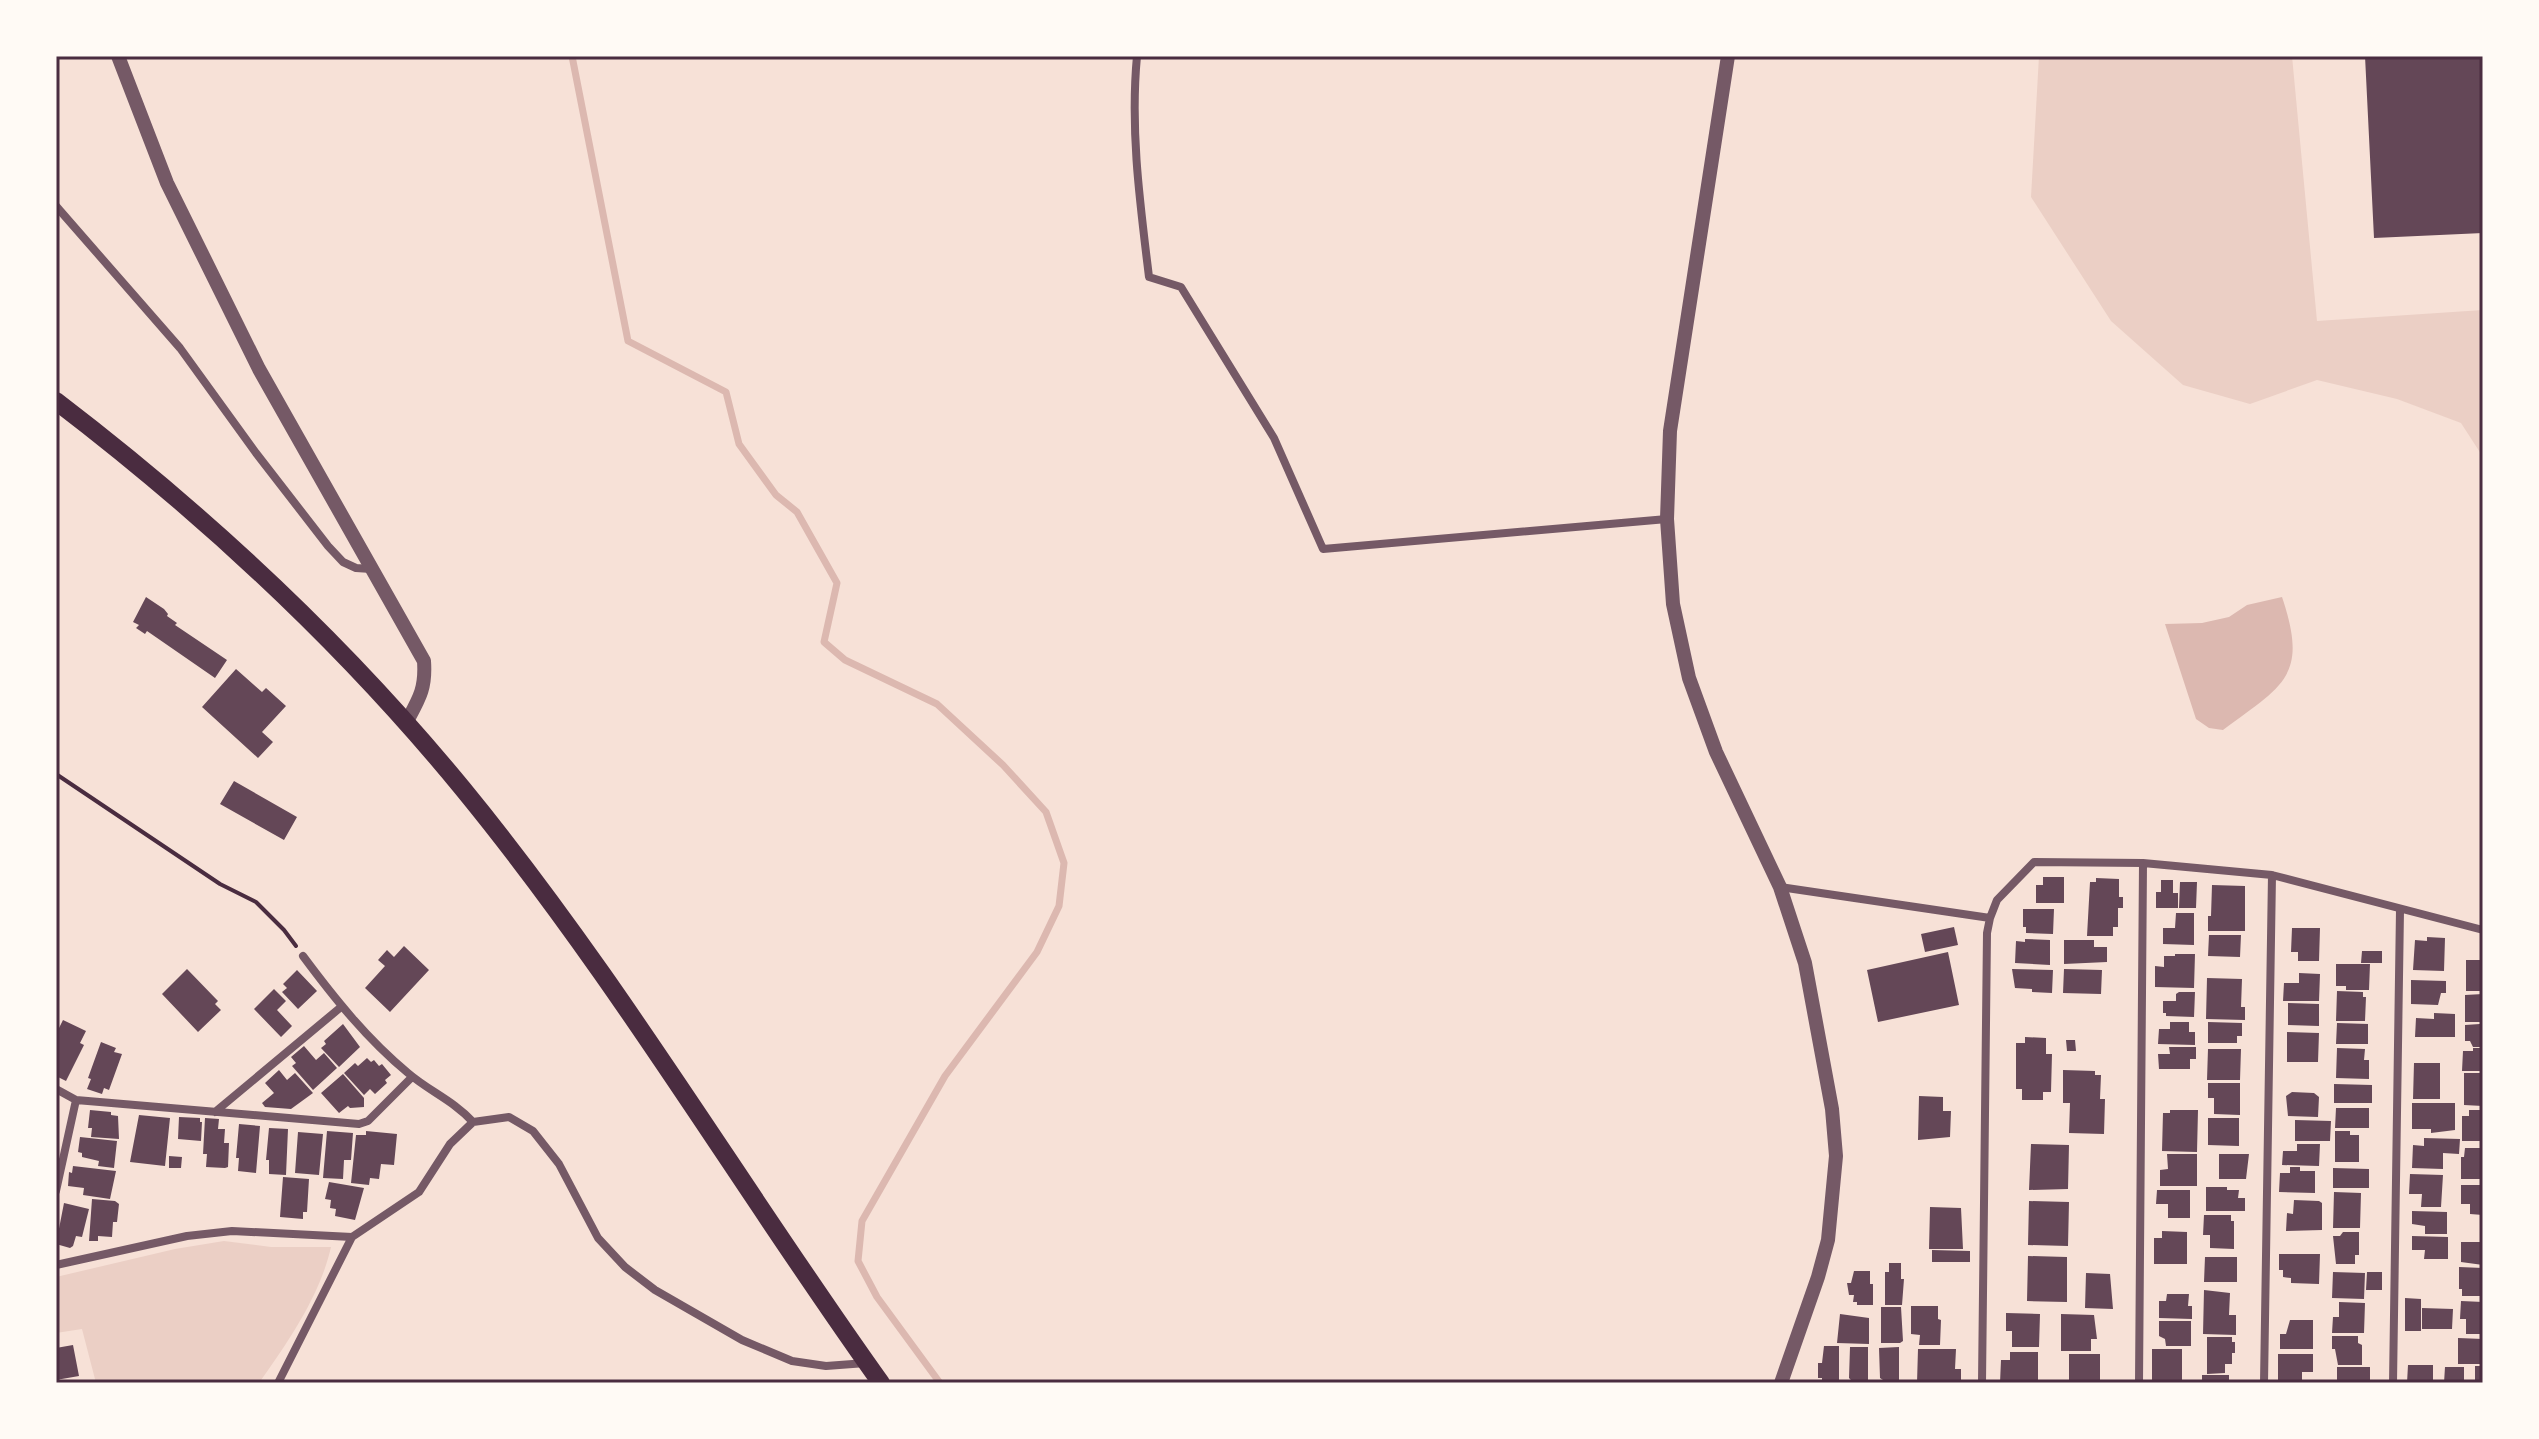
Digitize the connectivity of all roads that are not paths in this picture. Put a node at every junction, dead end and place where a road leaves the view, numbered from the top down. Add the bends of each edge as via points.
1 (118, 56) edge
2 (1137, 56) edge
3 (1728, 56) edge
4 (56, 206) edge
5 (56, 401) edge
6 (1667, 519) junction
7 (372, 569) junction
8 (406, 723) junction
9 (2143, 863) junction
10 (2272, 875) junction
11 (1780, 887) junction
12 (2400, 910) junction
13 (1990, 918) junction
14 (2483, 930) edge
15 (303, 956) road end
16 (341, 1007) junction
17 (412, 1077) junction
18 (56, 1089) edge
19 (76, 1100) junction
20 (215, 1112) junction
21 (473, 1122) junction
22 (56, 1191) edge
23 (352, 1237) junction
24 (56, 1265) edge
25 (866, 1363) junction
26 (278, 1383) edge
27 (881, 1383) edge
28 (1781, 1383) edge
29 (1982, 1383) edge
30 (2139, 1383) edge
31 (2264, 1383) edge
32 (2393, 1383) edge

1 - 7 street via 167,183 244,340
2 - 6 street via 1136,172 1149,277 1181,287 1274,438 1323,549
3 - 6 street via 1670,431
4 - 7 street via 180,348 328,546 343,562
5 - 8 main road via 224,542
6 - 11 street via 1673,604 1689,678 1716,752
7 - 8 street via 424,661 422,694
8 - 25 main road via 463,789 641,1027
9 - 10 street
9 - 13 street via 2034,862 1997,900
9 - 30 street
10 - 12 street
10 - 31 street
11 - 13 street
11 - 28 street via 1808,978 1836,1156 1828,1240
12 - 14 street
12 - 32 street
13 - 29 street
15 - 16 street
16 - 17 street
16 - 20 street
17 - 20 street via 359,1124
17 - 21 street
18 - 19 street
19 - 20 street
19 - 22 street
21 - 23 street via 450,1144 419,1192
21 - 25 street via 509,1117 533,1131 559,1164 598,1238 655,1290 742,1340 792,1361 826,1366
23 - 24 street via 232,1231
23 - 26 street
25 - 27 main road

